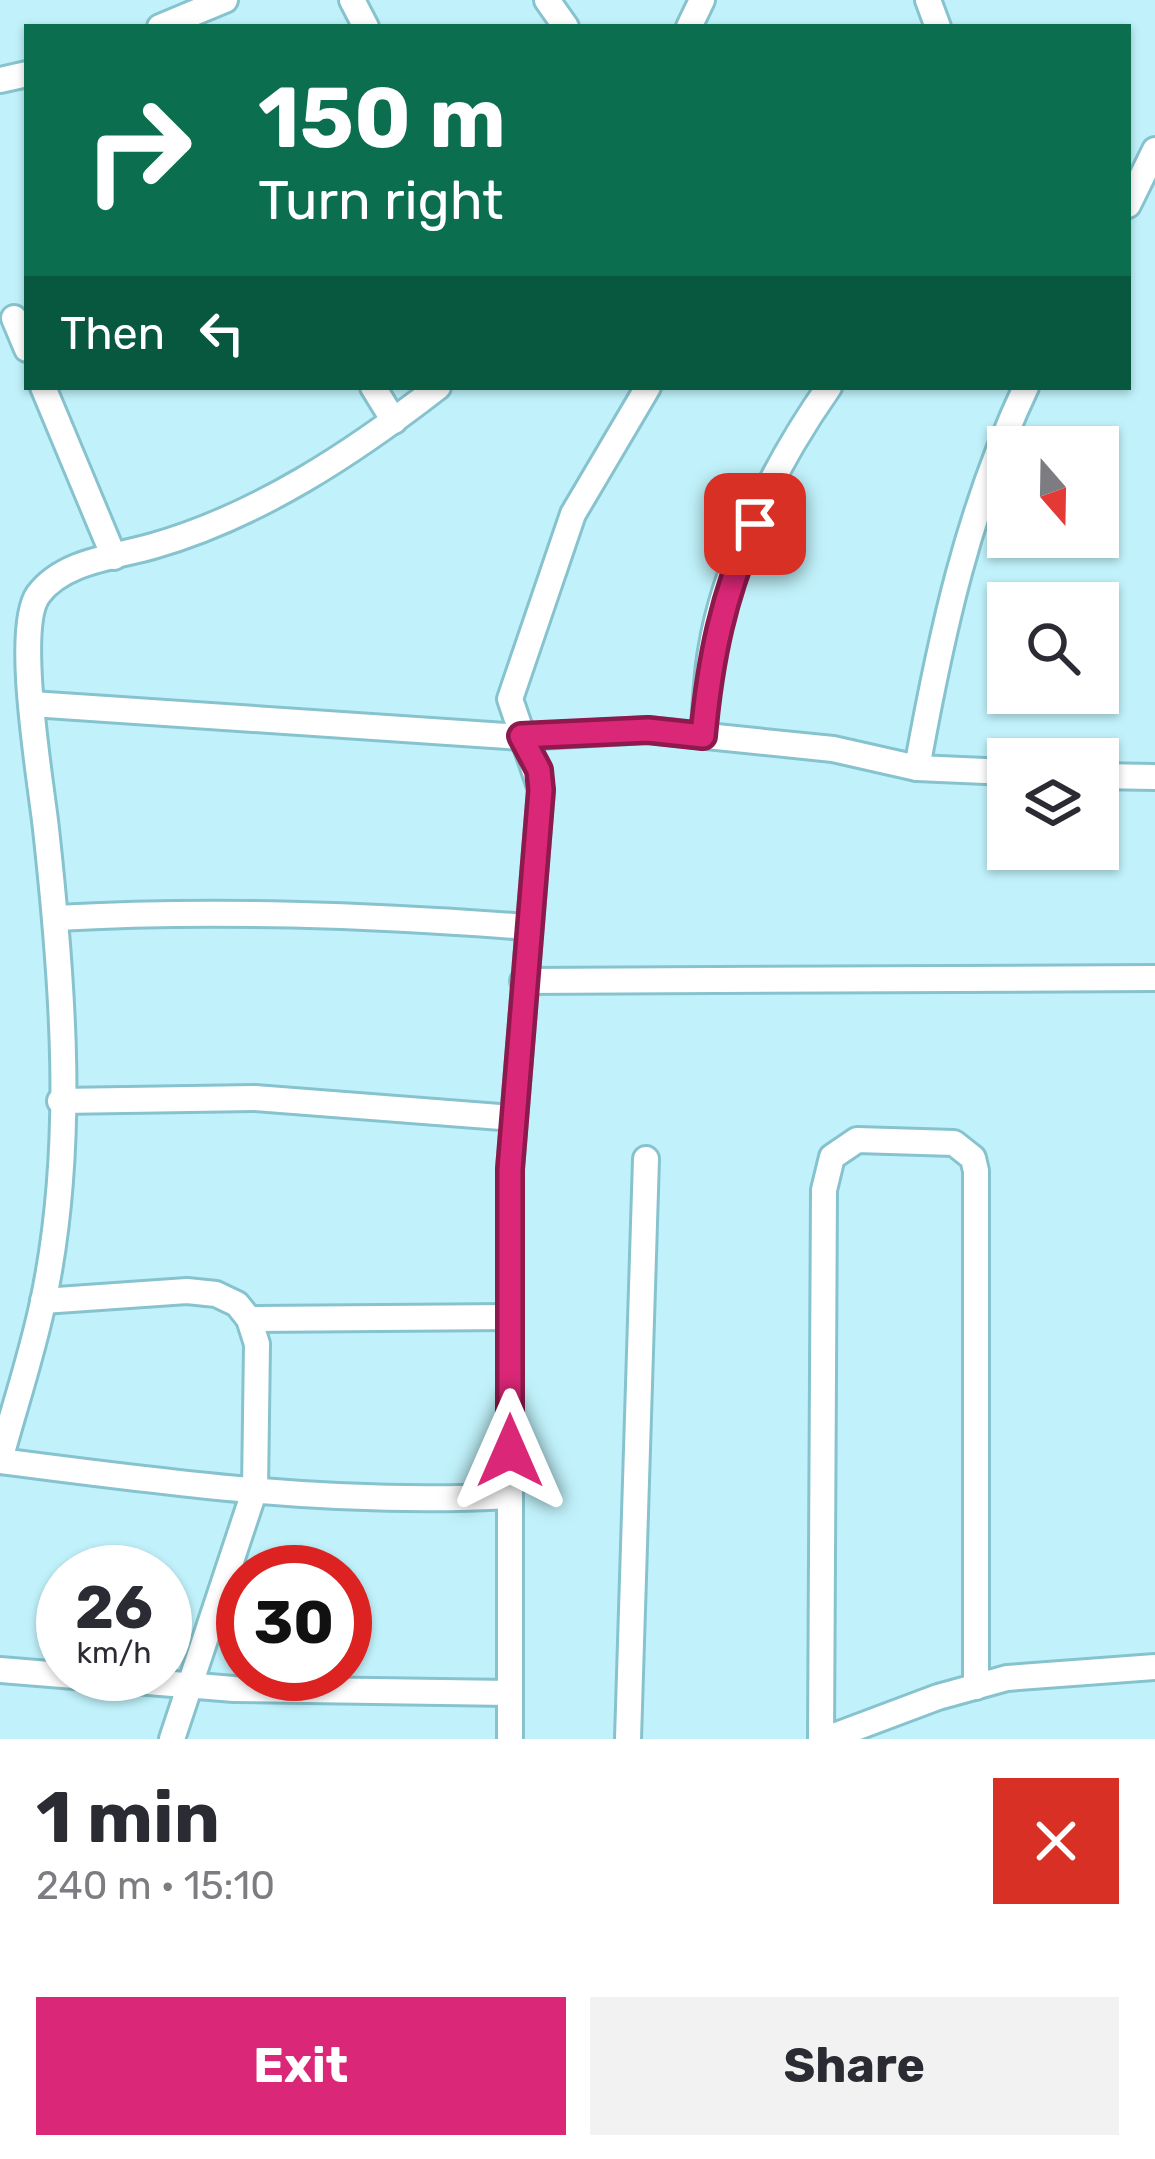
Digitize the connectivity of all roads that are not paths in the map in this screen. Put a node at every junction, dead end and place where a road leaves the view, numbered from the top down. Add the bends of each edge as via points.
1 (225, 0) edge
2 (167, 24) edge
3 (1155, 150) edge
4 (1131, 199) edge
5 (44, 390) edge
6 (375, 390) edge
7 (434, 390) edge
8 (646, 390) edge
9 (827, 390) edge
10 (1025, 390) edge
11 (394, 421) junction
12 (114, 557) junction
13 (32, 704) junction
14 (521, 736) junction
15 (703, 736) junction
16 (916, 768) junction
17 (987, 771) edge
18 (1119, 776) edge
19 (1155, 777) edge
20 (56, 918) junction
21 (527, 927) junction
22 (1155, 978) edge
23 (524, 981) junction
24 (60, 1101) junction
25 (514, 1118) junction
26 (646, 1159) dead end
27 (44, 1301) junction
28 (510, 1317) junction
29 (250, 1319) junction
30 (0, 1460) edge
31 (255, 1489) junction
32 (510, 1496) junction
33 (1155, 1667) edge
34 (0, 1670) edge
35 (193, 1686) junction
36 (976, 1687) junction
37 (510, 1693) junction
38 (172, 1739) edge
39 (510, 1739) edge
40 (628, 1739) edge
41 (824, 1739) edge

1 - 2 street
3 - 4 street
5 - 12 street
6 - 11 street
7 - 11 street
8 - 14 street via 573,514 510,699
9 - 15 street via 728,586 711,650
10 - 16 street via 976,502
11 - 12 street via 315,475
12 - 13 street via 65,571 38,596 28,622
13 - 14 street
13 - 20 street
14 - 15 street
14 - 21 street via 541,790
15 - 16 street via 833,749
16 - 17 street
18 - 19 street
20 - 21 street via 345,913
20 - 24 street via 64,1004
21 - 23 street
22 - 23 street
23 - 25 street
24 - 25 street via 255,1098
24 - 27 street
25 - 28 street
26 - 40 street
27 - 29 street via 217,1294
27 - 30 street
28 - 29 street
28 - 32 street
29 - 31 street via 257,1344
30 - 31 street
31 - 32 street via 429,1501
31 - 35 street
32 - 37 street
33 - 36 street
34 - 35 street
35 - 37 street
35 - 38 street
36 - 41 street
36 - 41 street via 976,1171 954,1143 857,1140 832,1157 824,1190
37 - 39 street

